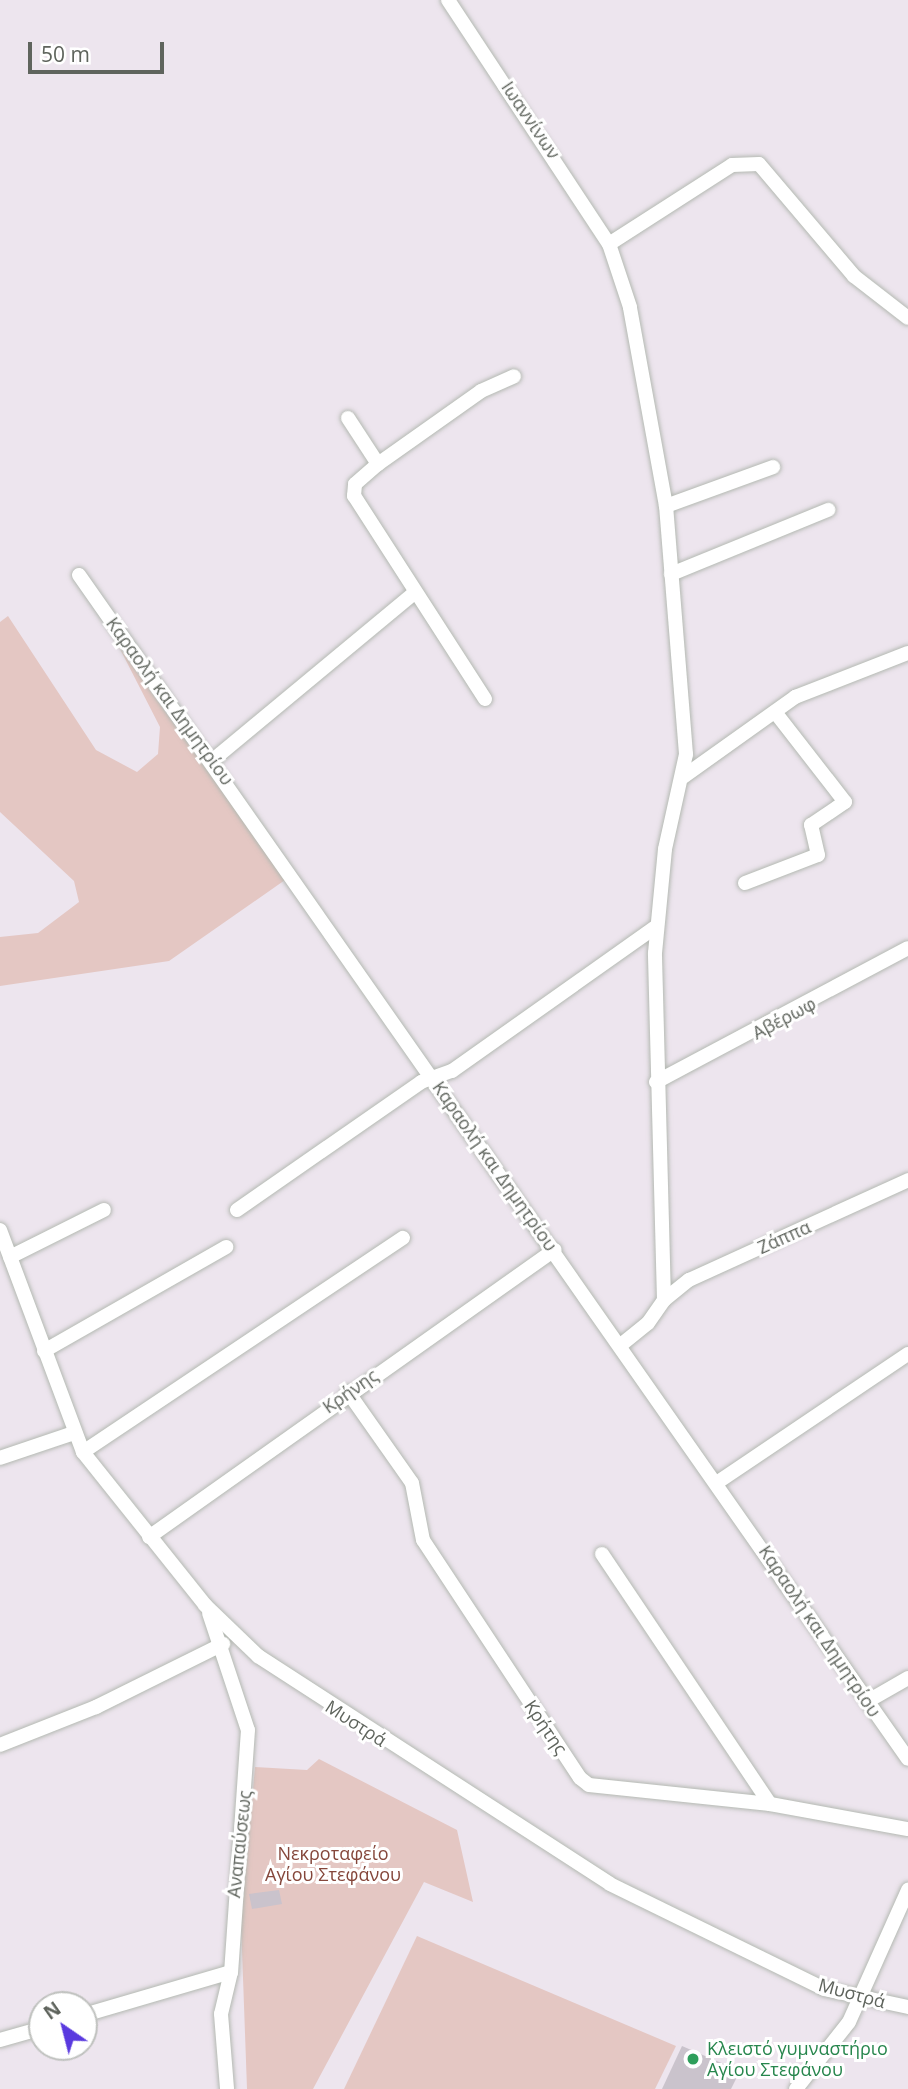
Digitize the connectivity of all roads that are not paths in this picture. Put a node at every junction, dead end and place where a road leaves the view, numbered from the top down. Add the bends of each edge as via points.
1 (449, 0) edge
2 (609, 244) junction
3 (908, 318) edge
4 (514, 376) dead end
5 (348, 418) dead end
6 (377, 464) junction
7 (773, 467) dead end
8 (666, 506) junction
9 (828, 510) dead end
10 (671, 574) junction
11 (79, 575) dead end
12 (414, 593) junction
13 (908, 653) edge
14 (485, 699) dead end
15 (775, 712) junction
16 (213, 760) junction
17 (683, 777) junction
18 (746, 883) dead end
19 (657, 926) junction
20 (908, 948) edge
21 (433, 1079) junction
22 (656, 1082) junction
23 (908, 1180) edge
24 (104, 1210) dead end
25 (237, 1210) dead end
26 (0, 1230) edge
27 (403, 1238) dead end
28 (226, 1247) dead end
29 (555, 1250) junction
30 (10, 1257) junction
31 (664, 1300) junction
32 (622, 1344) junction
33 (44, 1351) junction
34 (908, 1353) edge
35 (348, 1392) junction
36 (74, 1433) junction
37 (83, 1452) junction
38 (0, 1458) edge
39 (718, 1482) junction
40 (149, 1537) junction
41 (602, 1554) dead end
42 (205, 1605) junction
43 (223, 1644) junction
44 (908, 1678) edge
45 (868, 1701) junction
46 (0, 1745) edge
47 (908, 1759) edge
48 (770, 1804) junction
49 (908, 1829) edge
50 (908, 1890) edge
51 (232, 1972) junction
52 (859, 1999) junction
53 (908, 2007) edge
54 (98, 2011) edge
55 (28, 2032) edge
56 (0, 2040) edge
57 (227, 2089) edge
58 (796, 2089) edge

1 - 2 street, Ιωαννίνων
2 - 3 street via 732,166 759,164 836,257
2 - 8 street, Ιωαννίνων via 630,307
4 - 6 street via 481,391
5 - 6 street
6 - 12 street via 355,484 354,496
7 - 8 street
8 - 10 street, Ιωαννίνων
9 - 10 street
10 - 17 street, Ιωαννίνων
11 - 16 street, Καραολή και Δημητρίου
12 - 14 street
12 - 16 street
13 - 15 street via 795,697
15 - 17 street
15 - 18 street via 845,802 811,825 818,855
16 - 21 street, Καραολή και Δημητρίου
17 - 19 street, Ιωαννίνων
19 - 21 street
19 - 22 street, Ιωαννίνων
20 - 22 street, Αβέρωφ
21 - 25 street
21 - 29 street, Καραολή και Δημητρίου
22 - 31 street, Ιωαννίνων
23 - 31 street, Ζάππα via 689,1280
24 - 30 street
26 - 30 street, Μυστρά
27 - 37 street
28 - 33 street
29 - 32 street, Καραολή και Δημητρίου
29 - 35 street, Κρήνης
30 - 33 street, Μυστρά
31 - 32 street, Ζάππα via 648,1324
32 - 39 street, Καραολή και Δημητρίου
33 - 36 street, Μυστρά
34 - 39 street
35 - 40 street, Κρήνης
35 - 48 street, Κρήτης via 412,1483 422,1540 580,1778 589,1784
36 - 37 street, Μυστρά
36 - 38 street
37 - 40 street, Μυστρά
39 - 45 street, Καραολή και Δημητρίου
40 - 42 street, Μυστρά
41 - 48 street
42 - 43 street, Αναπαύσεως
42 - 52 street, Μυστρά via 286,1678 610,1884 824,1989
43 - 46 street via 96,1707
43 - 51 street, Αναπαύσεως via 248,1730
44 - 45 street
45 - 47 street, Καραολή και Δημητρίου
48 - 49 street, Κρήτης
50 - 52 street
51 - 54 street
51 - 57 street, Αναπαύσεως via 221,2014
52 - 53 street, Μυστρά
52 - 58 street via 834,2044
55 - 56 street

